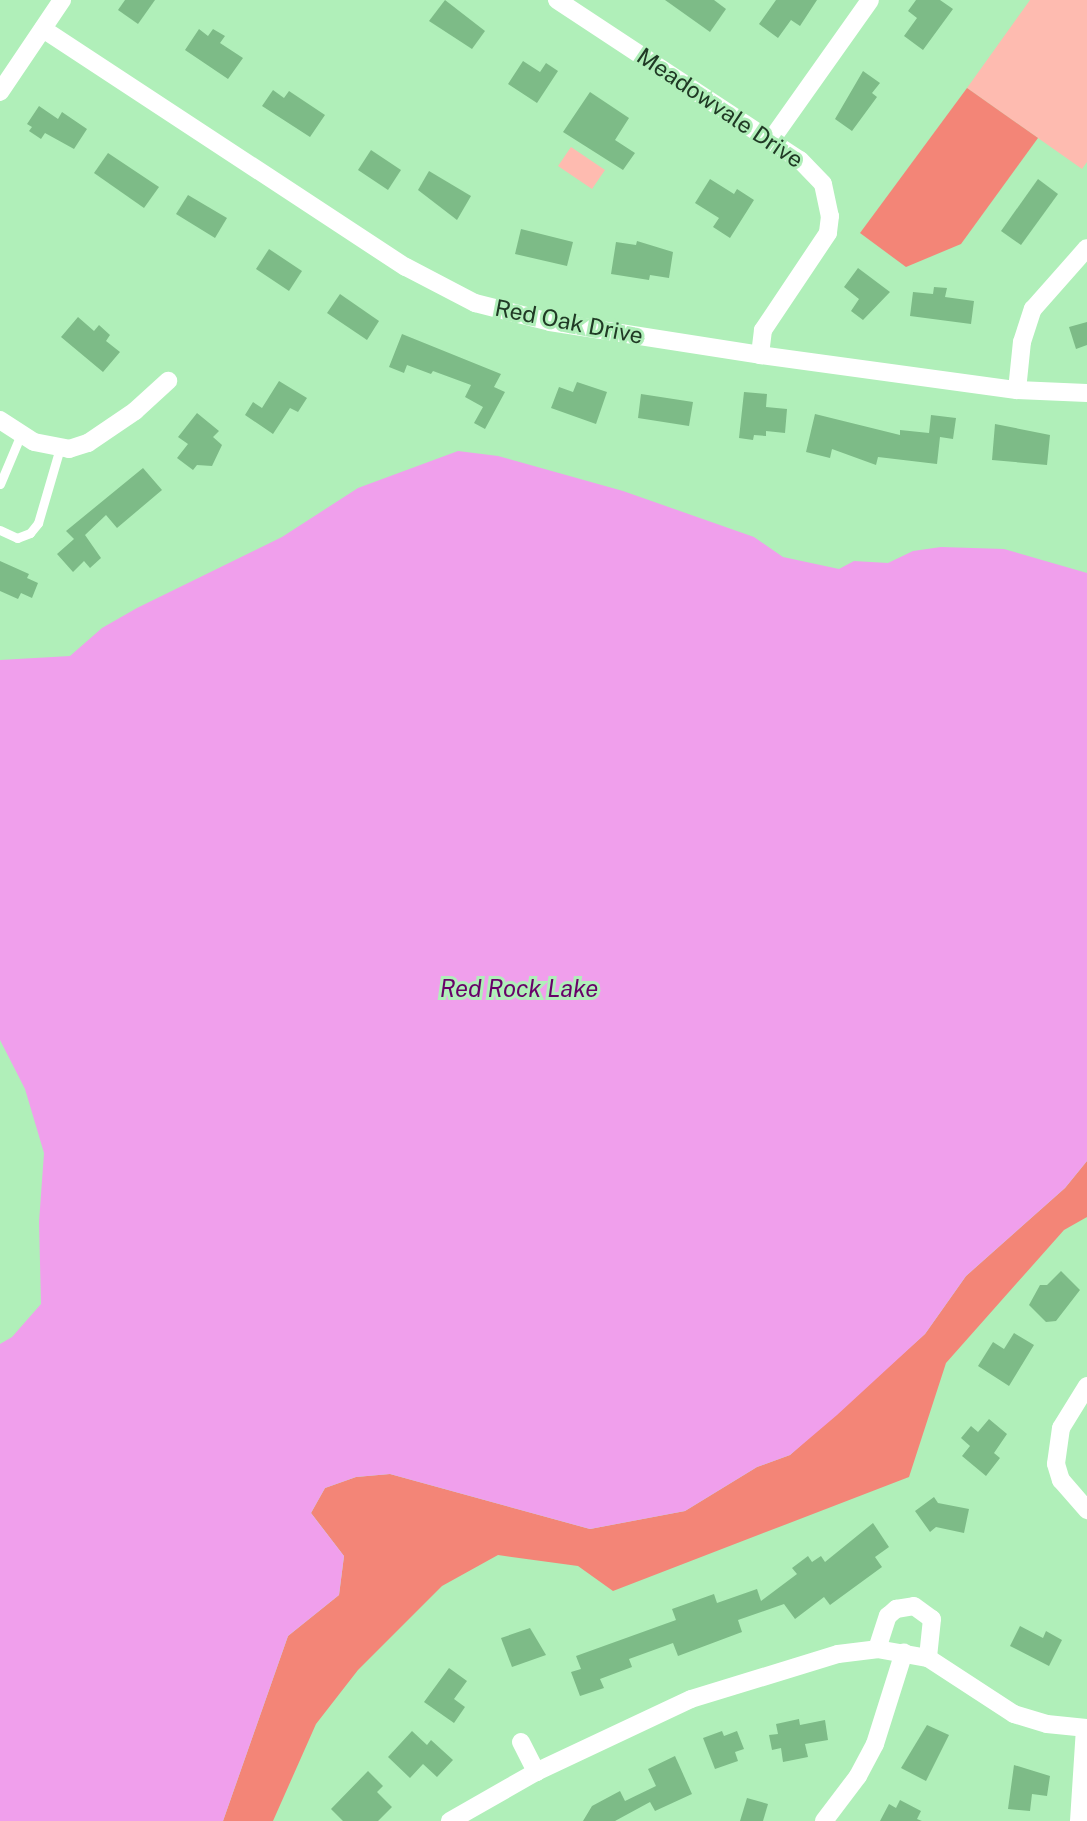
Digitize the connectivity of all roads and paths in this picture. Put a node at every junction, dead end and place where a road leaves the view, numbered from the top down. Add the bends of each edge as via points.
1 (62, 0) edge
2 (557, 0) edge
3 (870, 0) edge
4 (43, 29) junction
5 (0, 92) edge
6 (771, 140) junction
7 (1087, 248) edge
8 (760, 355) junction
9 (168, 381) dead end
10 (1017, 390) junction
11 (1087, 393) edge
12 (0, 420) edge
13 (21, 434) junction
14 (60, 448) junction
15 (0, 484) edge
16 (0, 530) edge
17 (1087, 1386) edge
18 (1087, 1510) edge
19 (877, 1648) junction
20 (904, 1652) junction
21 (928, 1658) junction
22 (1086, 1728) edge
23 (521, 1742) dead end
24 (536, 1772) junction
25 (450, 1821) edge
26 (824, 1821) edge
27 (1079, 1821) edge

1 - 4 street
2 - 6 street, Meadowvale Drive
3 - 6 street
4 - 5 street
4 - 8 street, Red Oak Drive via 439,287 512,315
6 - 8 street, Meadowvale Drive via 813,171 823,184 830,216 820,249 763,330
7 - 10 street via 1033,309 1022,342
8 - 10 street, Red Oak Drive
9 - 14 street via 88,443
10 - 11 street, Red Oak Drive
12 - 13 street
13 - 14 street
13 - 15 lane
14 - 16 lane via 38,523 17,538
17 - 18 street via 1061,1428 1056,1464 1061,1480
19 - 20 street
19 - 21 street via 888,1616 914,1606 932,1619
19 - 24 street via 838,1654 691,1699
20 - 21 street
20 - 26 street via 875,1744
21 - 22 street via 1014,1714 1047,1724
22 - 27 street
23 - 24 street
24 - 25 street

